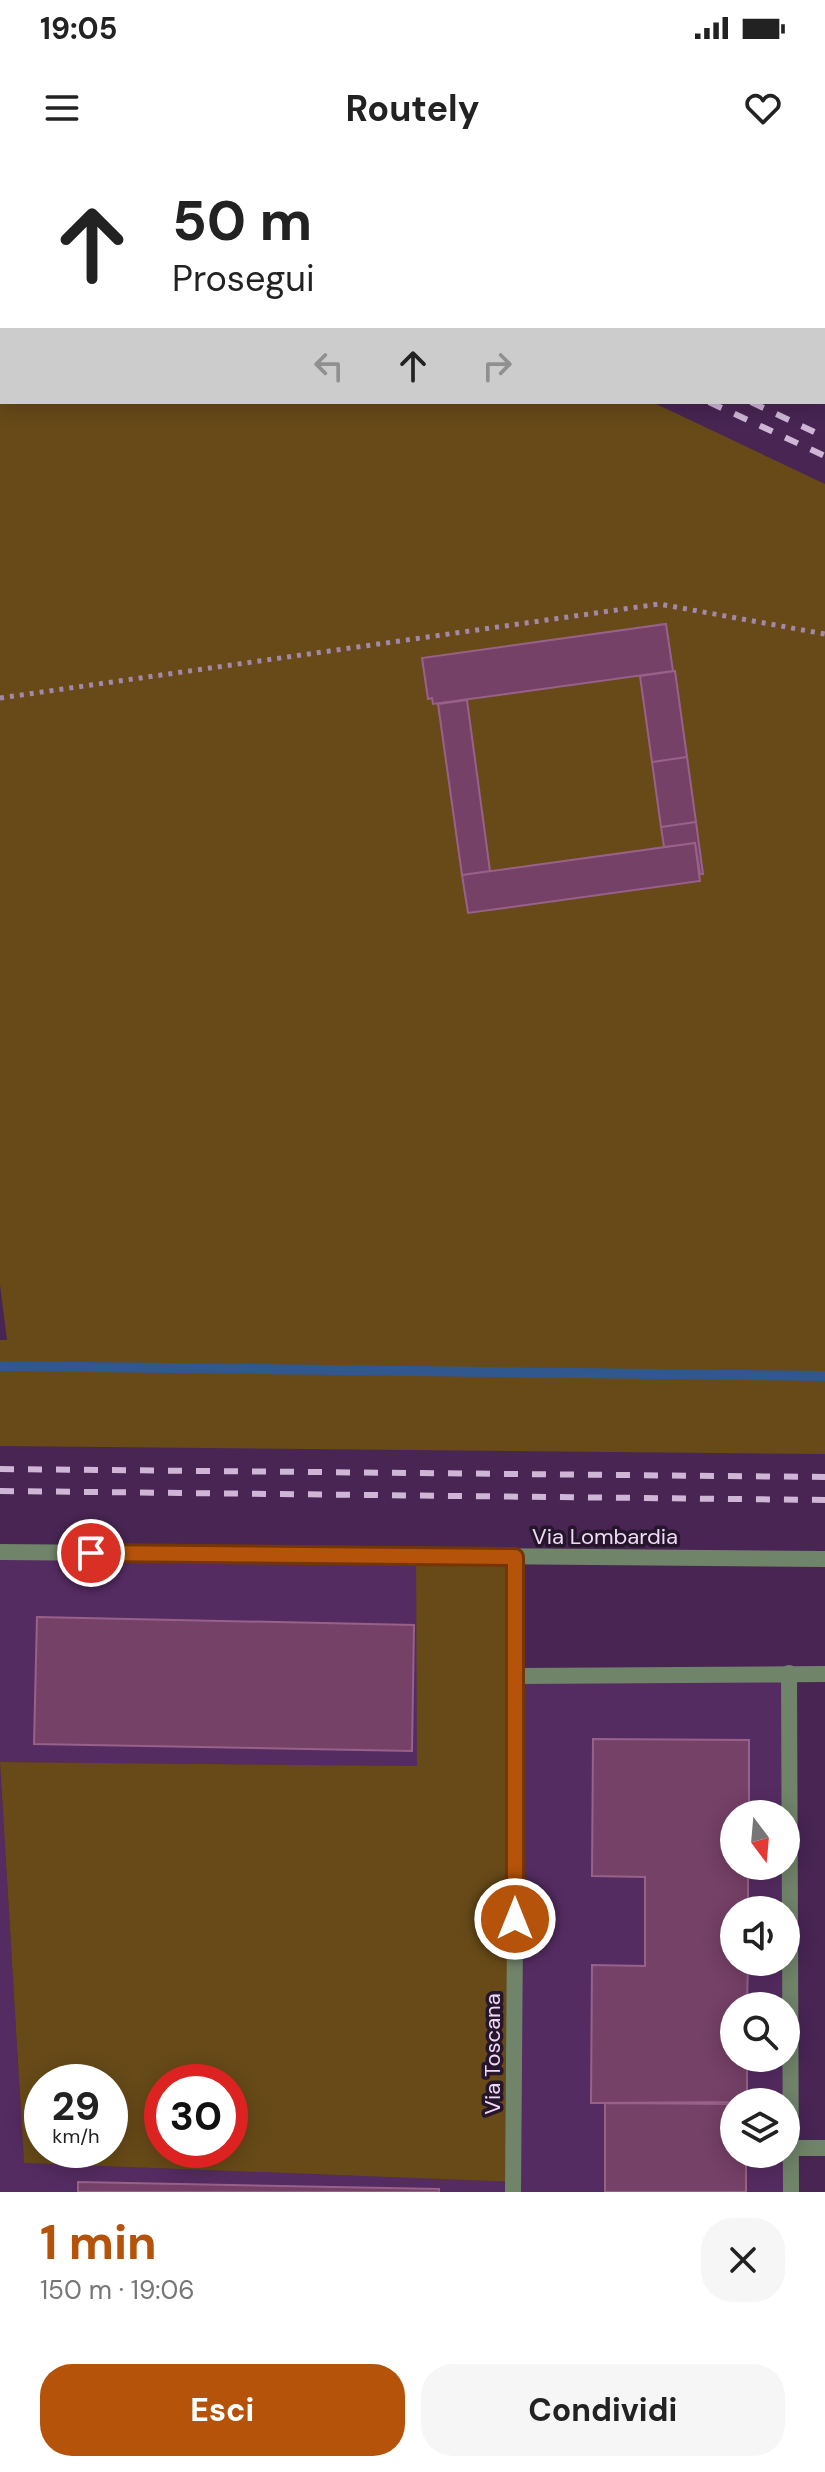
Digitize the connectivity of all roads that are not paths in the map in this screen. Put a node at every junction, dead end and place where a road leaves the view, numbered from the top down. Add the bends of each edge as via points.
1 (0, 1552) edge
2 (515, 1557) junction
3 (825, 1559) edge
4 (789, 1673) junction
5 (825, 1674) edge
6 (517, 1676) junction
7 (791, 2088) edge
8 (800, 2148) edge
9 (825, 2148) edge
10 (791, 2168) edge
11 (513, 2192) edge
12 (791, 2192) edge

1 - 2 street, Via Lombardia
2 - 3 street, Via Lombardia
2 - 6 street, Via Toscana
4 - 5 street
4 - 6 street
4 - 7 street
6 - 11 street, Via Toscana
8 - 9 street
10 - 12 street

